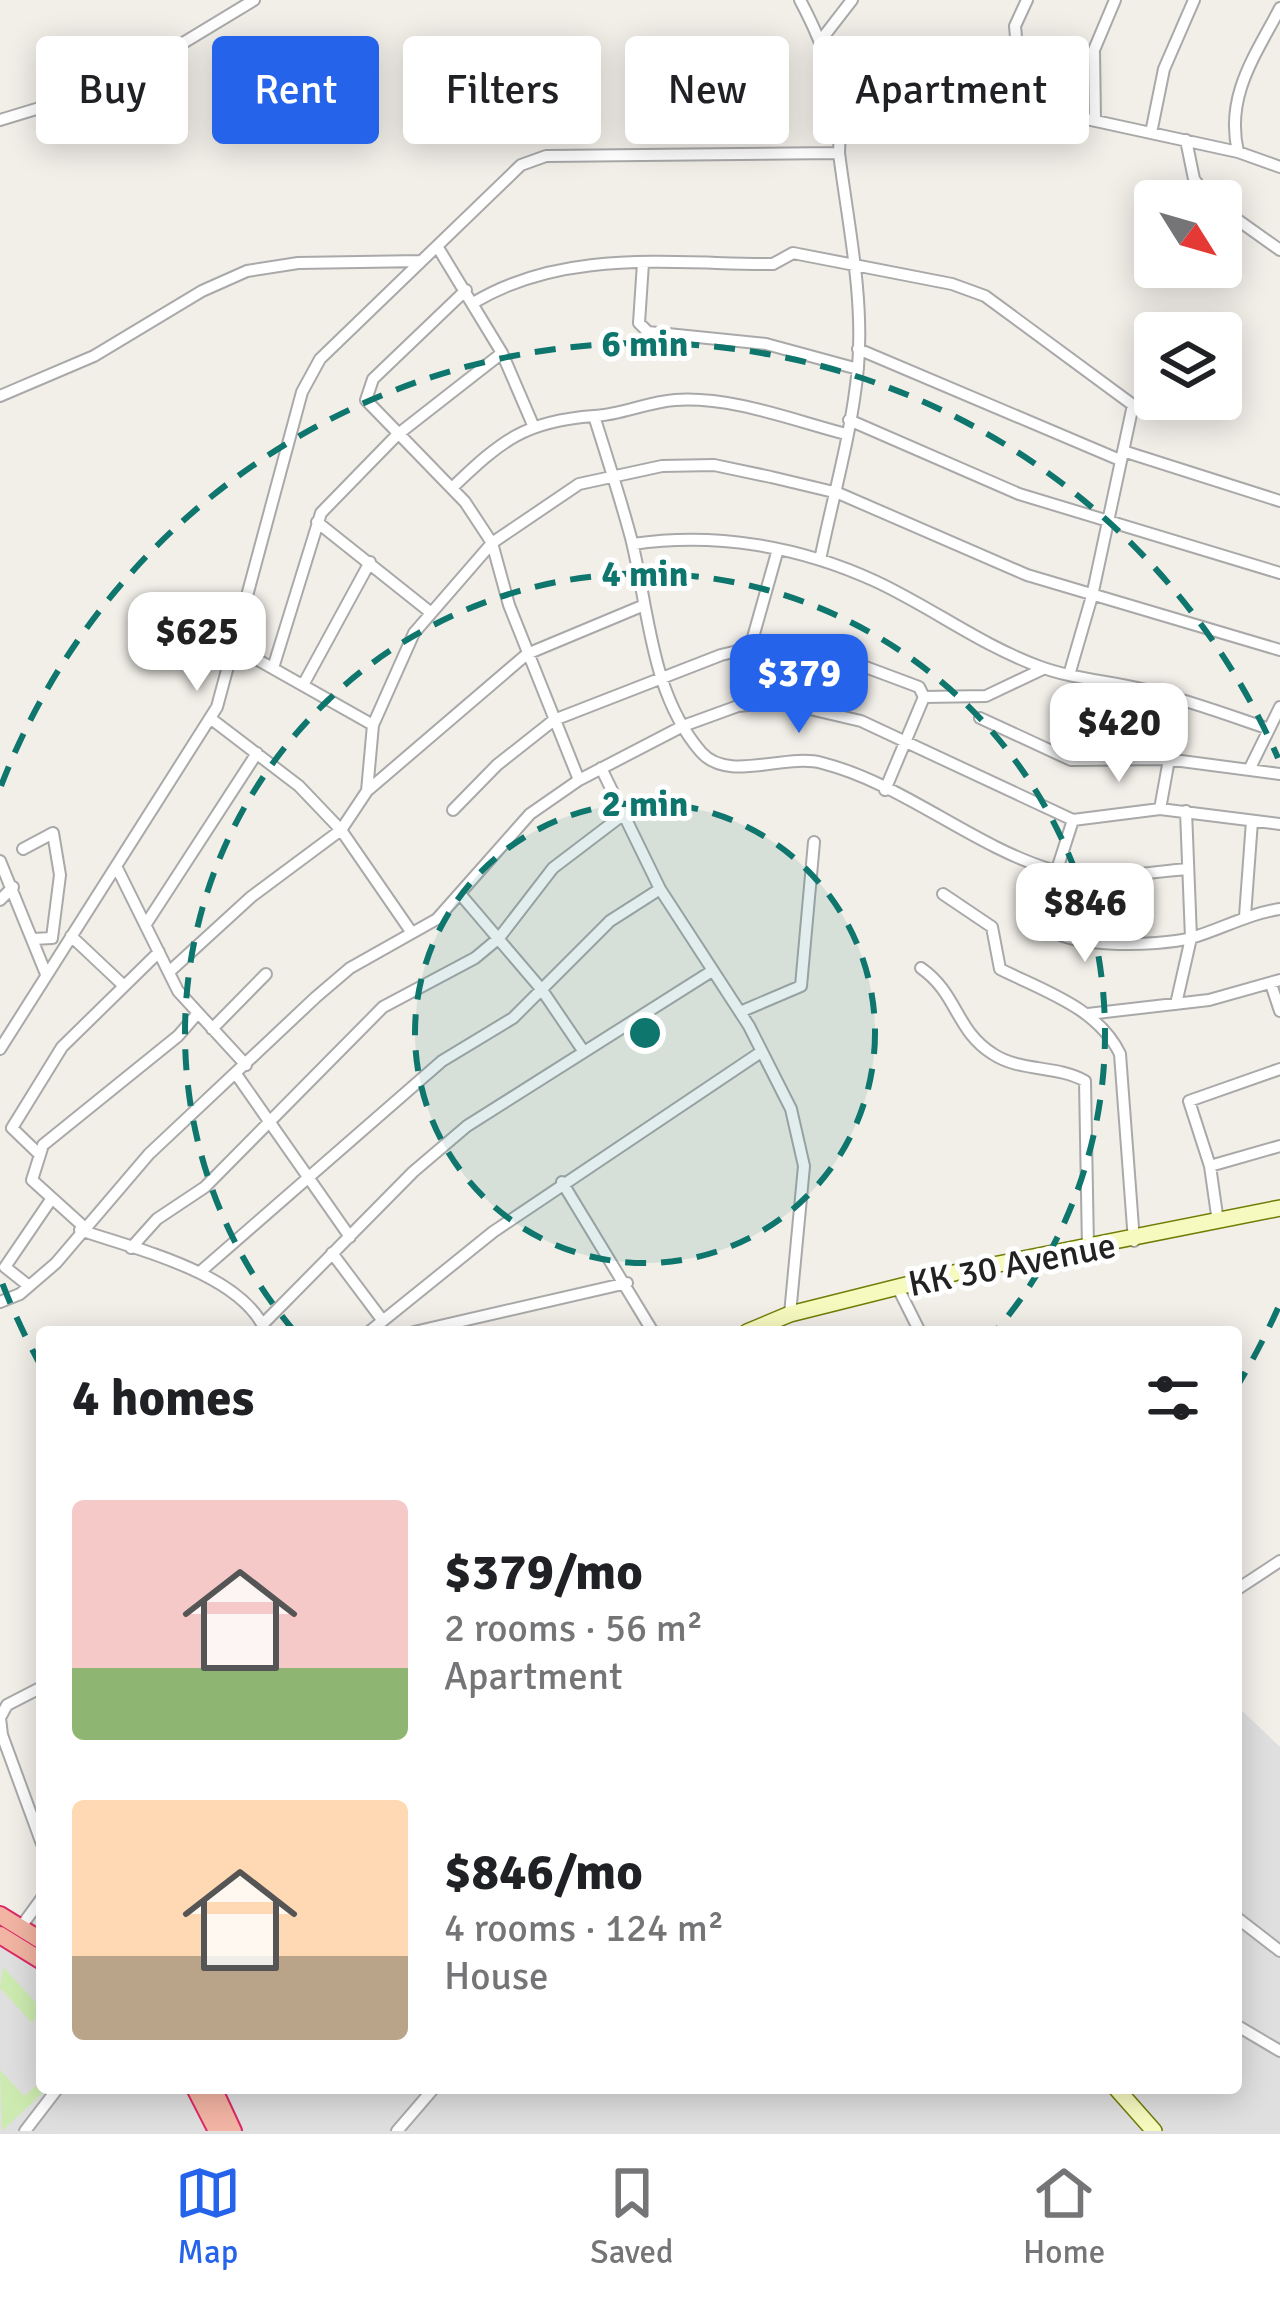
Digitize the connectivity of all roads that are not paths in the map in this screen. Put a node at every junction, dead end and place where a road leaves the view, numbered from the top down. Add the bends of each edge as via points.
1 (254, 0) edge
2 (800, 0) edge
3 (852, 0) edge
4 (1027, 0) edge
5 (1114, 0) edge
6 (1193, 0) edge
7 (1280, 8) edge
8 (819, 36) edge
9 (824, 36) edge
10 (1016, 36) edge
11 (1089, 120) edge
12 (0, 121) edge
13 (1095, 121) junction
14 (1151, 133) junction
15 (1186, 140) junction
16 (839, 144) edge
17 (1238, 152) junction
18 (839, 153) junction
19 (1280, 166) edge
20 (1195, 180) edge
21 (1242, 223) edge
22 (437, 246) junction
23 (1280, 250) edge
24 (421, 261) junction
25 (643, 263) junction
26 (854, 268) junction
27 (466, 290) junction
28 (473, 303) junction
29 (858, 349) junction
30 (502, 353) junction
31 (857, 369) junction
32 (0, 396) edge
33 (594, 416) junction
34 (849, 420) junction
35 (533, 424) junction
36 (846, 434) junction
37 (398, 435) junction
38 (1122, 455) junction
39 (613, 476) junction
40 (452, 488) junction
41 (838, 493) junction
42 (1280, 501) edge
43 (317, 522) junction
44 (1103, 523) junction
45 (492, 543) junction
46 (633, 544) junction
47 (778, 549) junction
48 (820, 560) junction
49 (370, 562) junction
50 (1280, 573) edge
51 (1092, 596) junction
52 (642, 606) junction
53 (430, 612) junction
54 (235, 646) junction
55 (750, 648) junction
56 (1280, 650) edge
57 (527, 654) junction
58 (273, 668) junction
59 (1043, 668) junction
60 (1069, 675) junction
61 (662, 678) junction
62 (303, 685) junction
63 (924, 698) junction
64 (1180, 699) junction
65 (1280, 707) edge
66 (209, 718) junction
67 (980, 718) dead end
68 (554, 720) junction
69 (373, 725) junction
70 (683, 726) junction
71 (1269, 729) junction
72 (907, 740) junction
73 (257, 753) junction
74 (1166, 758) junction
75 (602, 768) junction
76 (1249, 770) junction
77 (1280, 774) edge
78 (579, 780) junction
79 (885, 790) junction
80 (367, 791) junction
81 (1160, 809) junction
82 (453, 810) dead end
83 (1186, 811) junction
84 (624, 814) junction
85 (1073, 820) junction
86 (1252, 821) junction
87 (1280, 824) edge
88 (341, 830) junction
89 (814, 842) dead end
90 (23, 849) dead end
91 (0, 861) edge
92 (116, 866) junction
93 (1188, 869) junction
94 (1056, 872) junction
95 (13, 887) junction
96 (660, 889) junction
97 (944, 894) dead end
98 (461, 895) junction
99 (0, 900) edge
100 (1280, 909) edge
101 (1245, 916) junction
102 (146, 923) junction
103 (412, 933) junction
104 (71, 936) junction
105 (499, 938) junction
106 (1191, 938) junction
107 (33, 939) junction
108 (159, 952) junction
109 (922, 968) dead end
110 (712, 971) junction
111 (169, 972) junction
112 (46, 974) junction
113 (266, 974) dead end
114 (1275, 982) edge
115 (123, 985) junction
116 (542, 990) junction
117 (1176, 1004) junction
118 (1280, 1011) edge
119 (740, 1012) junction
120 (198, 1013) junction
121 (1088, 1014) junction
122 (212, 1029) junction
123 (5, 1031) edge
124 (0, 1049) edge
125 (584, 1052) junction
126 (761, 1052) junction
127 (246, 1065) junction
128 (1280, 1069) edge
129 (236, 1074) junction
130 (0, 1113) edge
131 (269, 1119) junction
132 (14, 1124) junction
133 (1280, 1146) edge
134 (39, 1154) junction
135 (1210, 1166) junction
136 (312, 1176) junction
137 (562, 1182) junction
138 (50, 1201) junction
139 (1280, 1208) edge
140 (1218, 1222) junction
141 (82, 1228) junction
142 (350, 1237) junction
143 (1134, 1241) junction
144 (1088, 1247) junction
145 (131, 1248) junction
146 (332, 1253) junction
147 (4, 1259) edge
148 (200, 1272) junction
149 (627, 1283) junction
150 (29, 1286) junction
151 (897, 1286) junction
152 (0, 1302) edge
153 (790, 1314) junction
154 (383, 1321) junction
155 (263, 1326) edge
156 (267, 1326) edge
157 (377, 1326) edge
158 (440, 1326) edge
159 (650, 1326) edge
160 (761, 1326) edge
161 (917, 1326) edge
162 (1280, 1561) edge
163 (1242, 1586) edge
164 (36, 1690) edge
165 (4, 1702) edge
166 (36, 1828) edge
167 (36, 1906) edge
168 (0, 1916) edge
169 (1242, 1922) edge
170 (20, 1928) junction
171 (0, 1935) edge
172 (36, 1937) edge
173 (1280, 1951) edge
174 (36, 1957) edge
175 (1242, 2029) edge
176 (1280, 2051) edge
177 (53, 2094) edge
178 (198, 2094) edge
179 (216, 2094) edge
180 (429, 2094) edge
181 (1121, 2094) edge
182 (25, 2131) edge
183 (217, 2131) edge
184 (233, 2131) edge
185 (397, 2131) edge
186 (1154, 2131) edge

1 - 12 street via 112,86
2 - 8 street
3 - 9 street
4 - 10 street
5 - 13 street via 1094,50
6 - 14 street via 1164,69
7 - 17 street via 1236,94
11 - 13 street
13 - 14 street
14 - 15 street
15 - 17 street
15 - 20 street
16 - 18 street
17 - 19 street
18 - 22 street via 546,156 521,165
18 - 26 street
21 - 23 street
22 - 24 street
22 - 27 street
24 - 32 street via 247,271 94,356
24 - 54 street via 310,373
25 - 26 street via 773,264 794,253
25 - 28 street via 534,272
25 - 31 street via 639,323 648,332 766,344
26 - 29 street
26 - 38 street via 952,284 1003,307 1133,405
27 - 28 street
27 - 37 street via 366,390 371,410
28 - 30 street
29 - 31 street
29 - 38 street
30 - 35 street
30 - 37 street
31 - 34 street
33 - 35 street
33 - 36 street via 682,399
33 - 39 street
34 - 36 street
34 - 44 street
35 - 40 street
36 - 41 street
37 - 40 street
37 - 43 street
38 - 42 street
38 - 44 street
39 - 41 street via 714,465
39 - 45 street via 579,484
39 - 46 street
40 - 45 street
41 - 48 street
41 - 51 street
43 - 49 street
43 - 58 street
44 - 50 street
44 - 51 street
45 - 53 street
45 - 57 street
46 - 47 street via 702,539
46 - 52 street
47 - 48 street
47 - 55 street
48 - 59 street
49 - 53 street
49 - 62 street
51 - 56 street
51 - 60 street
52 - 57 street
52 - 61 street
53 - 69 street
54 - 58 street
54 - 66 street
55 - 61 street
55 - 63 street via 836,656 919,687
57 - 68 street
57 - 80 street
58 - 62 street
59 - 60 street
59 - 63 street via 986,696
60 - 64 street
61 - 68 street
61 - 70 street
62 - 69 street
63 - 72 street
64 - 71 street
64 - 74 street
65 - 71 street
66 - 73 street
66 - 92 street
67 - 74 street via 1071,760
68 - 78 street
68 - 82 street
69 - 80 street
70 - 72 street via 738,706 780,702
70 - 75 street
70 - 79 street via 700,751 725,767 818,762
71 - 76 street
72 - 79 street
72 - 85 street
73 - 88 street
73 - 102 street
74 - 76 street
74 - 81 street
75 - 78 street
75 - 84 street
76 - 77 street
78 - 98 street via 530,814
79 - 94 street
80 - 88 street
81 - 83 street
81 - 85 street
83 - 86 street
83 - 93 street
84 - 96 street
84 - 105 street via 554,868
85 - 94 street
86 - 87 street
86 - 101 street
88 - 103 street
88 - 111 street via 250,897
89 - 119 street via 801,986
90 - 107 street via 53,833 60,848 52,938
91 - 95 street
92 - 102 street
92 - 104 street
93 - 94 street
93 - 106 street
94 - 106 street via 1042,925 1068,941
95 - 99 street
95 - 107 street
96 - 110 street
96 - 116 street via 610,921
97 - 121 street via 992,927 1000,968
98 - 103 street
98 - 105 street
100 - 101 street
101 - 106 street
102 - 108 street
103 - 127 street via 350,968
104 - 112 street
104 - 115 street
105 - 116 street
105 - 131 street via 383,1007
106 - 117 street
107 - 112 street
108 - 111 street
108 - 115 street
109 - 144 street via 950,993 964,1029 995,1056 1084,1082
110 - 119 street
110 - 125 street
111 - 120 street
112 - 123 street
113 - 122 street
114 - 117 street
114 - 118 street
115 - 132 street via 62,1047
116 - 125 street
116 - 136 street via 513,1018 442,1061
117 - 121 street
119 - 126 street
120 - 122 street
120 - 134 street
121 - 143 street via 1120,1054
122 - 127 street
123 - 124 street
125 - 142 street via 467,1126
126 - 137 street
126 - 153 street via 802,1147
127 - 129 street
128 - 135 street via 1191,1098
129 - 131 street
129 - 141 street
130 - 132 street
131 - 136 street
131 - 145 street
132 - 134 street
133 - 135 street
134 - 138 street via 32,1180
135 - 140 street
136 - 142 street
136 - 148 street
137 - 149 street
137 - 154 street
138 - 141 street
138 - 147 street
139 - 140 main road, KK 30 Avenue
140 - 143 main road, KK 30 Avenue
141 - 145 street
141 - 150 street
142 - 146 street
143 - 144 main road, KK 30 Avenue
144 - 151 main road, KK 30 Avenue
145 - 148 street
146 - 154 street
146 - 156 street
147 - 150 street
148 - 155 street
149 - 158 street
149 - 159 street
150 - 152 street
151 - 153 main road, KK 30 Avenue
151 - 161 street
153 - 160 main road, KK 30 Avenue
154 - 157 street
162 - 163 street
164 - 165 street
165 - 166 street via 2,1735
167 - 170 street
168 - 170 highway
169 - 173 street
170 - 172 highway
171 - 174 highway
175 - 176 street
177 - 182 street
178 - 183 highway
179 - 184 highway
180 - 185 street
181 - 186 main road

